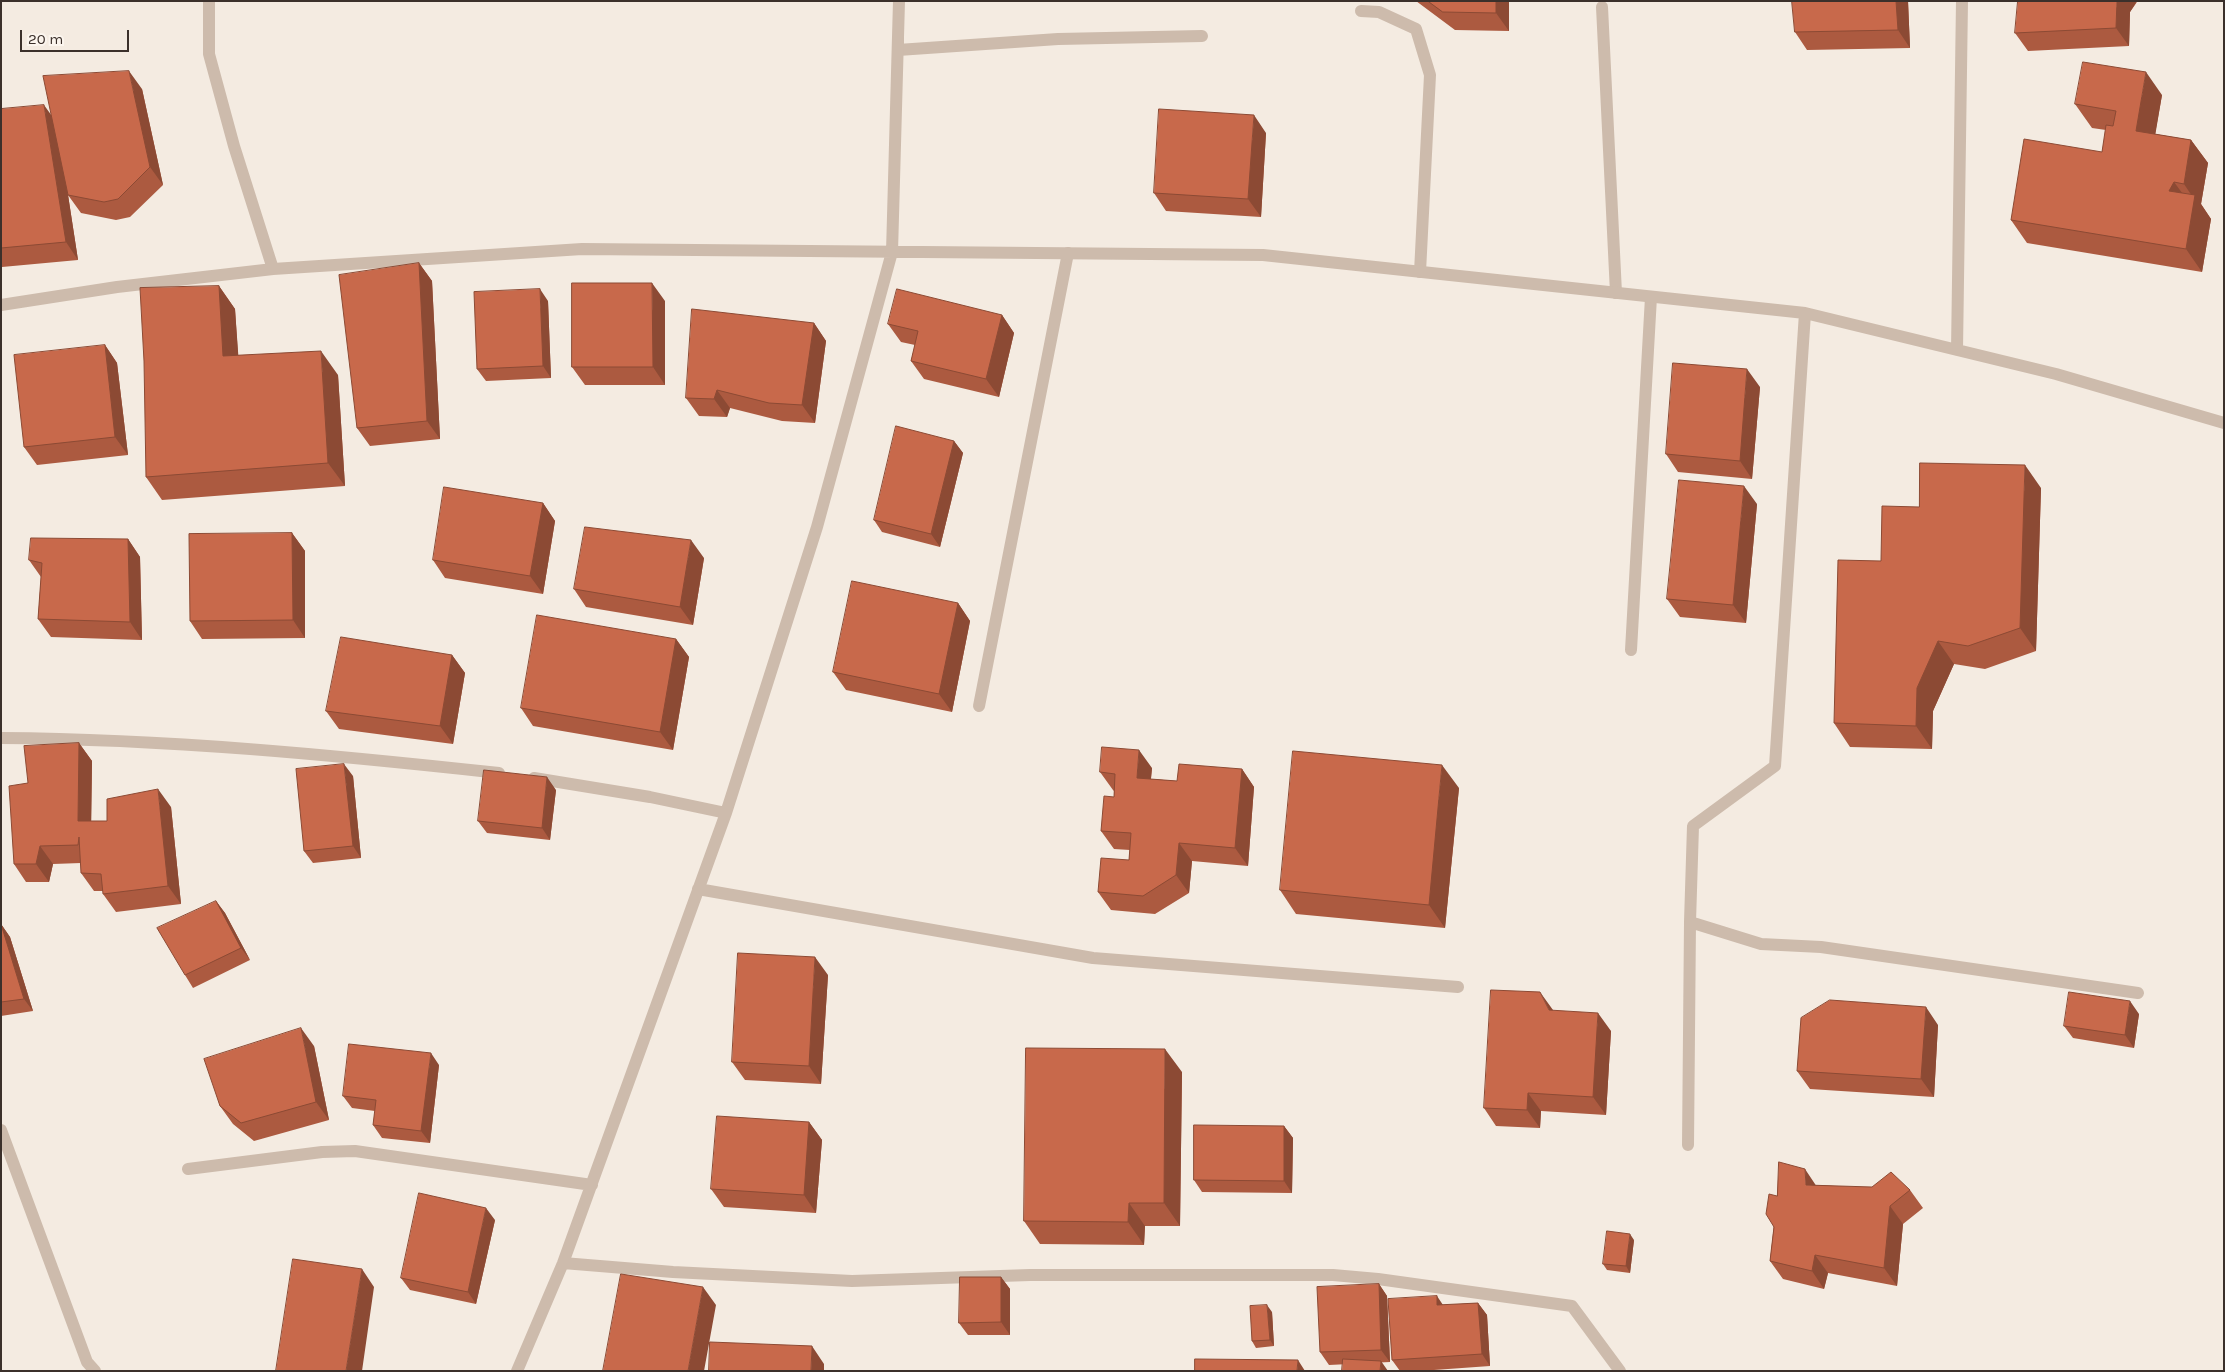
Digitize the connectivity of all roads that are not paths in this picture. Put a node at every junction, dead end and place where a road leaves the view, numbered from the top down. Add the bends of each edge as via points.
1 (210, 1) edge
2 (899, 1) edge
3 (1962, 1) edge
4 (1602, 7) dead end
5 (1361, 11) dead end
6 (1202, 36) dead end
7 (898, 50) junction
8 (892, 252) junction
9 (1068, 253) junction
10 (272, 269) junction
11 (1420, 272) junction
12 (1616, 293) junction
13 (1651, 297) junction
14 (1, 306) edge
15 (1805, 313) junction
16 (1957, 350) junction
17 (2224, 423) edge
18 (1631, 650) dead end
19 (979, 706) dead end
20 (1, 738) edge
21 (726, 813) junction
22 (698, 889) junction
23 (1690, 922) junction
24 (1458, 987) dead end
25 (2138, 993) dead end
26 (1, 1130) edge
27 (1688, 1145) dead end
28 (188, 1169) dead end
29 (592, 1184) junction
30 (563, 1264) junction
31 (96, 1371) edge
32 (517, 1371) edge
33 (1620, 1371) edge

1 - 10 street via 209,54
2 - 7 street
3 - 16 street
4 - 12 street
5 - 11 street via 1379,12 1416,29 1430,75
6 - 7 street via 1058,39
7 - 8 street
8 - 9 street
8 - 10 street via 582,249
8 - 21 street via 817,527
9 - 11 street via 1262,255
9 - 19 street
10 - 14 street via 116,287
11 - 12 street
12 - 13 street
13 - 15 street
13 - 18 street
15 - 16 street
15 - 23 street via 1776,766 1693,826
16 - 17 street via 2056,374
20 - 21 street via 98,739 310,753 512,775
21 - 22 street
22 - 24 street via 1093,958
22 - 29 street
23 - 25 street via 1761,944 1822,947
23 - 27 street
26 - 31 street via 87,1362
28 - 29 street via 322,1152 355,1151
29 - 30 street
30 - 32 street
30 - 33 street via 852,1280 1030,1275 1333,1275 1378,1279 1572,1306

